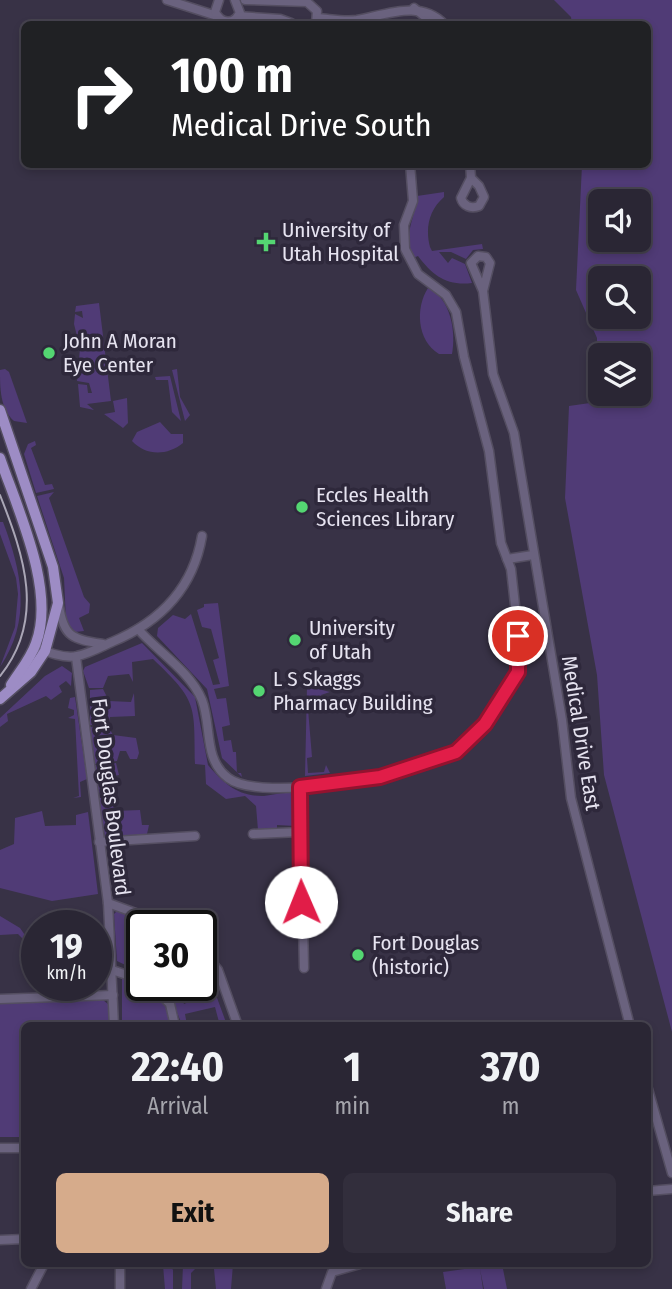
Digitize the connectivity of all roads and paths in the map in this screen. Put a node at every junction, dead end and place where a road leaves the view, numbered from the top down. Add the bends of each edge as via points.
1 (167, 0) edge
2 (219, 0) edge
3 (297, 4) junction
4 (239, 7) edge
5 (414, 8) junction
6 (216, 14) junction
7 (226, 21) edge
8 (285, 21) edge
9 (291, 21) edge
10 (317, 21) edge
11 (430, 21) edge
12 (441, 21) edge
13 (410, 168) edge
14 (470, 168) edge
15 (471, 178) dead end
16 (483, 291) dead end
17 (0, 410) edge
18 (0, 458) edge
19 (202, 536) dead end
20 (533, 555) junction
21 (507, 559) junction
22 (58, 603) junction
23 (138, 629) junction
24 (106, 645) junction
25 (34, 648) junction
26 (45, 651) junction
27 (76, 657) junction
28 (2, 698) edge
29 (300, 787) junction
30 (300, 832) junction
31 (253, 834) dead end
32 (195, 836) dead end
33 (99, 842) junction
34 (108, 903) junction
35 (108, 910) edge
36 (127, 910) edge
37 (304, 968) dead end
38 (112, 970) joint
39 (217, 970) edge
40 (126, 975) edge
41 (113, 995) junction
42 (0, 999) edge
43 (167, 1001) edge
44 (114, 1022) edge
45 (174, 1022) edge
46 (237, 1022) edge
47 (629, 1022) edge
48 (651, 1100) edge
49 (21, 1148) edge
50 (0, 1149) edge
51 (672, 1173) edge
52 (672, 1189) edge
53 (651, 1191) edge
54 (21, 1239) edge
55 (0, 1240) edge
56 (42, 1267) edge
57 (120, 1267) edge
58 (350, 1267) edge
59 (31, 1289) edge
60 (120, 1289) edge
61 (326, 1289) edge

1 - 6 street
2 - 6 street
3 - 4 street
3 - 9 street via 290,14
3 - 10 street via 310,3 317,11
4 - 8 street
5 - 10 street via 355,20
5 - 11 street
5 - 12 street via 429,10
6 - 7 street
13 - 21 street via 413,201 404,225 405,249 418,274 446,295 456,312 489,451
14 - 15 street
16 - 20 street, Medical Drive East via 493,374 514,433
17 - 22 main road via 53,566
18 - 25 main road via 38,577 41,621
19 - 23 street via 182,589 159,615
20 - 21 street
20 - 47 street, Medical Drive East via 571,798
21 - 29 street via 520,666 469,742 444,758 380,777
22 - 24 street via 62,625 71,636
22 - 26 main road
23 - 24 street
23 - 29 street via 196,688 203,703 211,754 227,778 250,788
24 - 27 street
25 - 26 street
25 - 28 main road
26 - 27 street
26 - 28 main road via 31,672
27 - 33 street, Fort Douglas Boulevard
29 - 30 street
30 - 31 street
30 - 37 street
32 - 33 street
33 - 34 street, Fort Douglas Boulevard
34 - 35 street, Fort Douglas Boulevard
34 - 36 street
38 - 40 street
38 - 41 street, Fort Douglas Boulevard
39 - 46 street
41 - 42 street
41 - 44 street, Fort Douglas Boulevard
43 - 45 street
48 - 51 street
49 - 50 street
52 - 53 street
54 - 55 street
56 - 59 street
57 - 60 street
58 - 61 street via 332,1272

